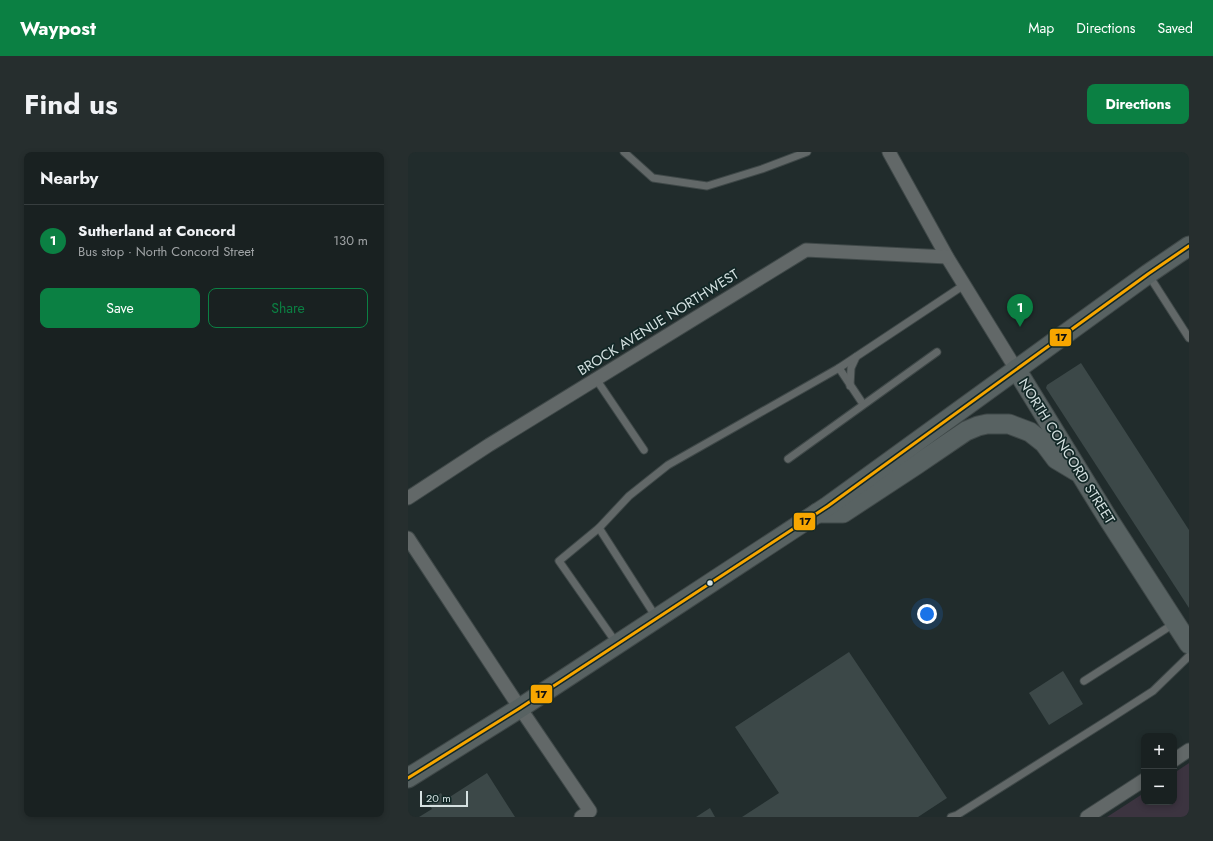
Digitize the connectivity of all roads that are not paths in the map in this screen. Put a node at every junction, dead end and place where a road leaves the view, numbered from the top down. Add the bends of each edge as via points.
1 (624, 152) edge
2 (807, 152) edge
3 (889, 152) edge
4 (1189, 246) edge
5 (947, 257) junction
6 (1148, 274) junction
7 (964, 285) junction
8 (1189, 338) edge
9 (937, 352) dead end
10 (857, 356) junction
11 (838, 368) junction
12 (1016, 370) junction
13 (596, 379) junction
14 (850, 386) junction
15 (863, 404) junction
16 (644, 450) dead end
17 (788, 459) dead end
18 (1080, 473) junction
19 (408, 498) edge
20 (817, 513) junction
21 (599, 528) junction
22 (408, 538) edge
23 (657, 618) junction
24 (1176, 623) junction
25 (617, 644) junction
26 (1189, 644) edge
27 (1189, 656) edge
28 (1084, 681) dead end
29 (520, 708) junction
30 (1189, 750) edge
31 (1177, 758) edge
32 (408, 778) edge
33 (1141, 782) edge
34 (585, 814) edge
35 (951, 817) edge
36 (1087, 817) edge

1 - 2 lane via 653,178 707,186
3 - 5 street, NORTH CONCORD STREET
4 - 6 street
5 - 7 street, NORTH CONCORD STREET
5 - 13 street, BROCK AVENUE NORTHWEST via 806,250
6 - 8 lane
6 - 12 street
7 - 10 lane
7 - 12 street, NORTH CONCORD STREET
9 - 15 lane
10 - 11 lane
10 - 14 lane via 851,368
11 - 14 lane
11 - 21 lane via 668,465 629,496
12 - 18 street, NORTH CONCORD STREET
12 - 20 street
13 - 16 lane
13 - 19 street, BROCK AVENUE NORTHWEST
14 - 15 lane
15 - 17 lane
18 - 20 street via 1056,459 1044,443 1030,432 1009,424 987,424 966,431 843,513
18 - 24 street, NORTH CONCORD STREET
20 - 23 street
21 - 23 lane
21 - 25 lane via 559,561
22 - 29 street
23 - 25 street
24 - 26 street, NORTH CONCORD STREET
24 - 28 lane
25 - 29 street
27 - 35 lane via 1153,691
29 - 32 street
29 - 34 street
30 - 31 street
33 - 36 street

